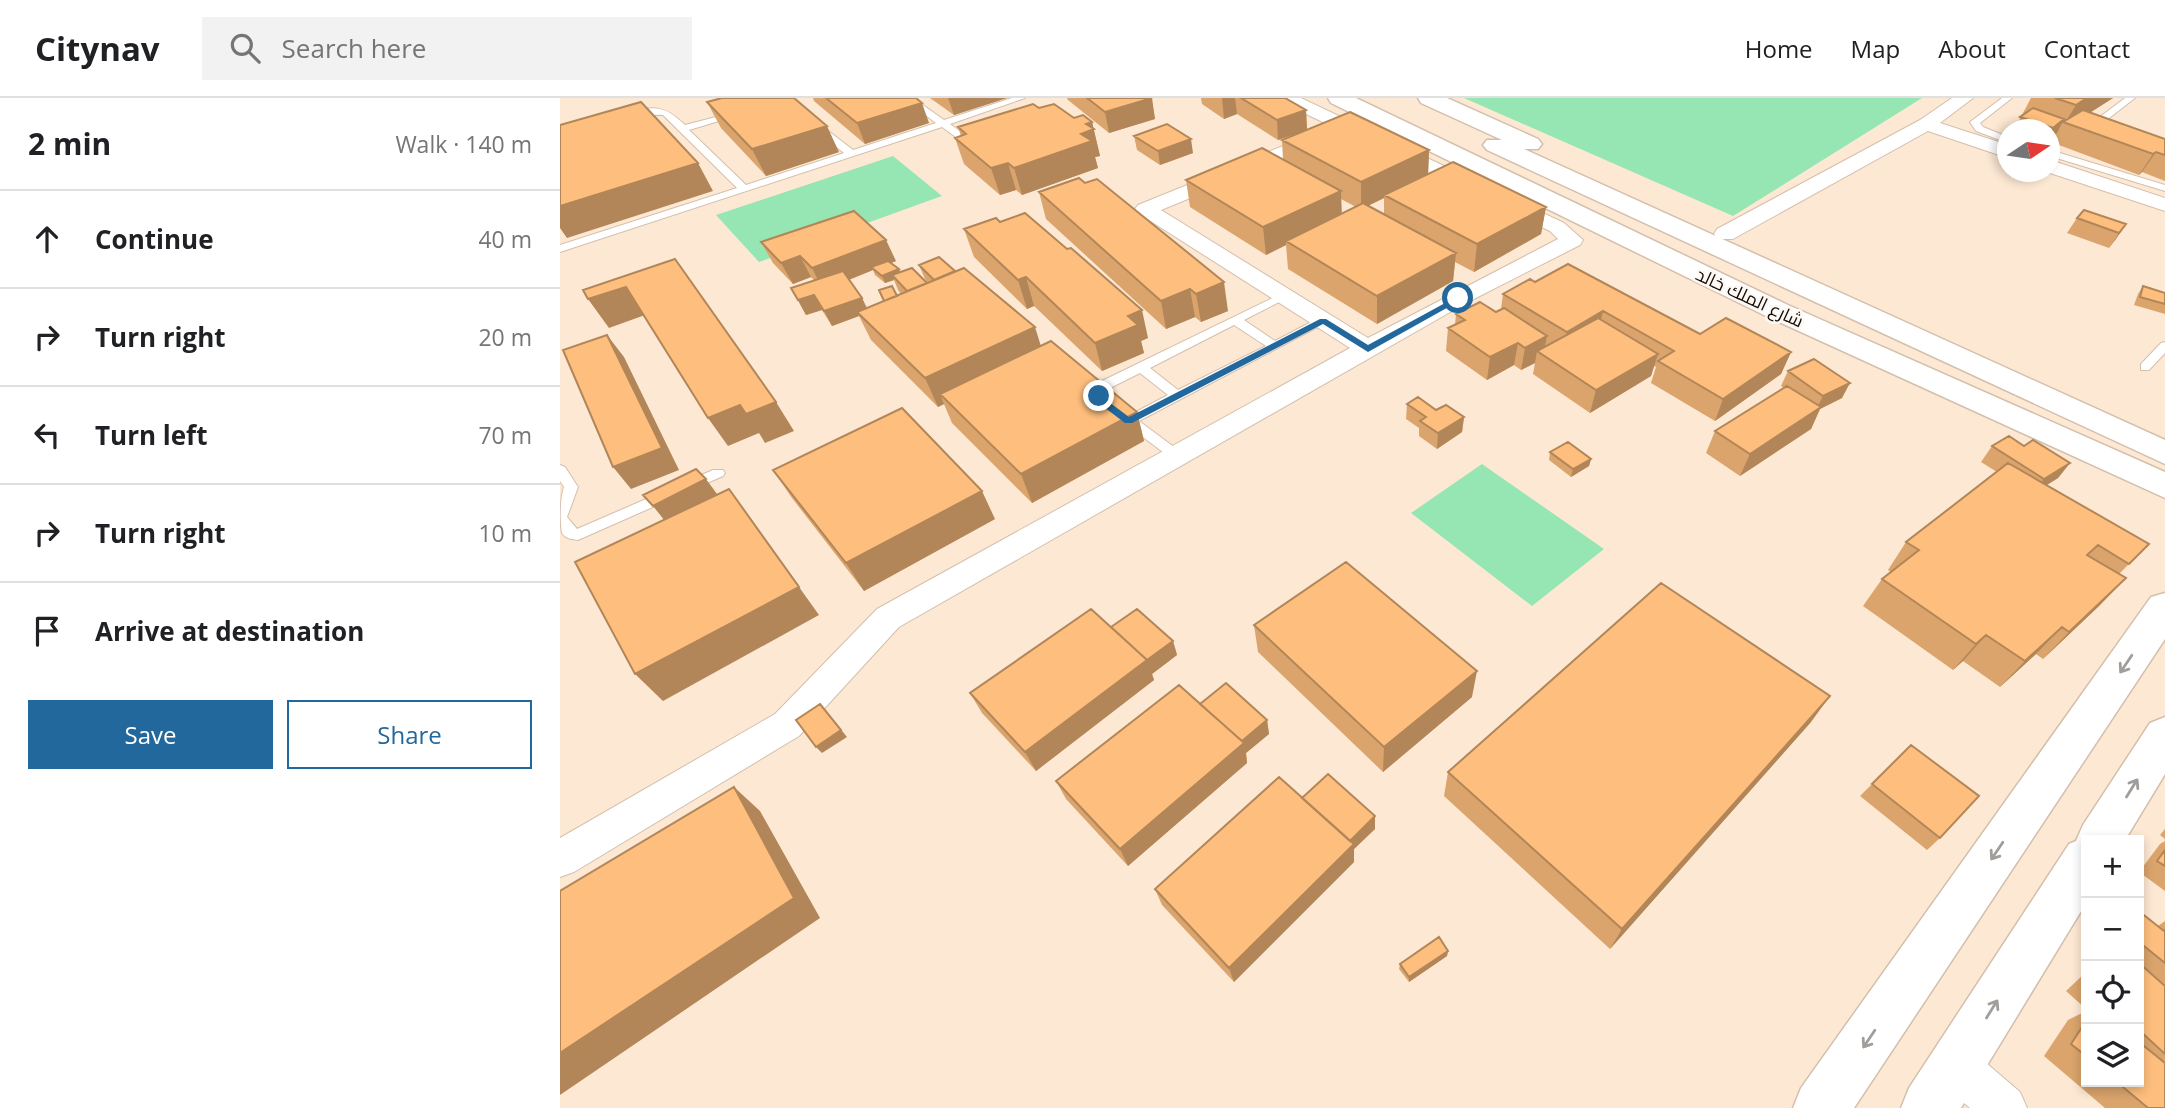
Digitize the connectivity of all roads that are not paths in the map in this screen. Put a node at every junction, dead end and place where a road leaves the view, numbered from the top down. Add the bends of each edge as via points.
1 (907, 98) edge
2 (1021, 98) edge
3 (1287, 98) edge
4 (1339, 98) edge
5 (1369, 98) edge
6 (1964, 98) edge
7 (2008, 98) edge
8 (2131, 98) edge
9 (1417, 108) edge
10 (745, 111) edge
11 (803, 115) edge
12 (621, 119) edge
13 (943, 124) junction
14 (1926, 124) junction
15 (1349, 126) junction
16 (683, 129) junction
17 (994, 133) edge
18 (2108, 134) edge
19 (1997, 135) edge
20 (1997, 149) edge
21 (852, 153) junction
22 (2060, 156) edge
23 (2060, 170) edge
24 (2165, 188) edge
25 (744, 189) junction
26 (2165, 205) edge
27 (1725, 234) junction
28 (560, 249) edge
29 (1283, 296) junction
30 (1235, 320) junction
31 (1323, 321) junction
32 (1275, 346) junction
33 (2165, 346) edge
34 (1368, 349) junction
35 (1141, 367) junction
36 (2145, 367) dead end
37 (1177, 396) junction
38 (1129, 421) junction
39 (2165, 452) edge
40 (1177, 456) junction
41 (560, 470) edge
42 (719, 473) dead end
43 (2165, 485) edge
44 (560, 518) edge
45 (2165, 608) edge
46 (2165, 736) edge
47 (2102, 835) edge
48 (560, 859) edge
49 (2081, 868) edge
50 (1955, 1066) junction
51 (1821, 1108) edge
52 (1929, 1108) edge
53 (2004, 1108) edge

1 - 13 lane
2 - 13 lane
3 - 15 street
4 - 43 main road, شارع الملك خالد via 1777,311
5 - 9 main road
6 - 14 street
7 - 19 lane via 1975,122 1979,129
8 - 18 lane via 2095,125
9 - 27 main road
9 - 39 main road
9 - 43 main road
10 - 16 lane
11 - 21 lane
12 - 16 lane via 658,110
13 - 17 lane via 963,138
13 - 21 lane
14 - 20 street
14 - 27 street
15 - 29 street via 1145,209
15 - 34 street via 1557,227 1572,240
16 - 25 lane
21 - 25 lane
22 - 24 lane
23 - 26 street
25 - 28 lane
27 - 39 main road
29 - 30 lane
29 - 31 street
30 - 32 lane
30 - 35 lane
31 - 32 lane
31 - 34 street
32 - 37 lane
33 - 36 lane
34 - 40 street
35 - 37 lane
35 - 38 lane via 1098,392 1100,401
37 - 38 lane
38 - 40 lane
40 - 48 street via 888,618 787,725
41 - 44 lane via 571,487
42 - 44 lane via 579,535 570,533
45 -> 51 main road
47 -> 46 main road
50 -> 49 main road
50 - 52 main road
50 - 53 street

